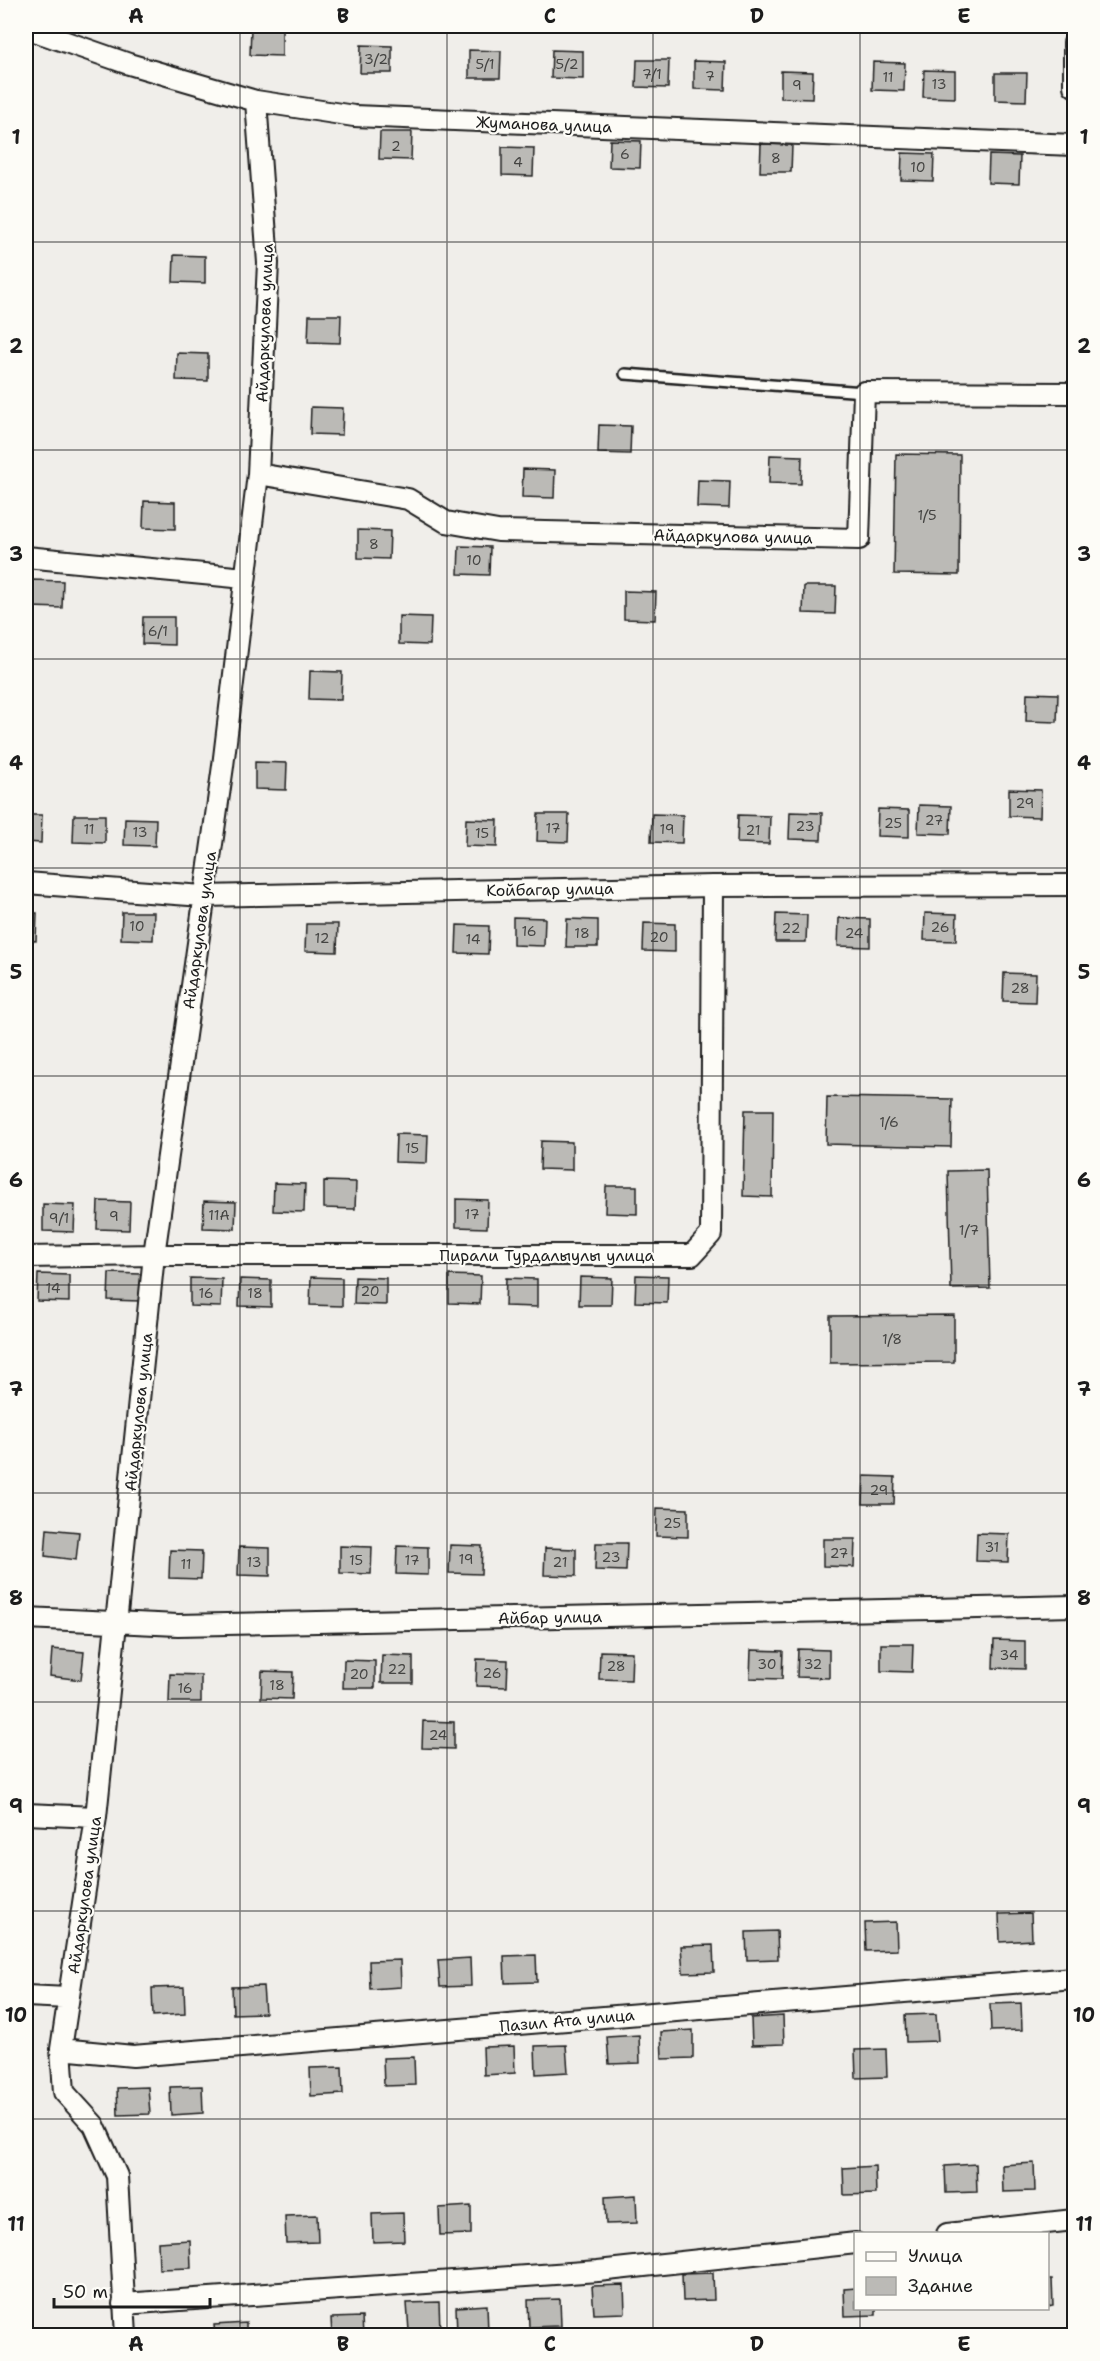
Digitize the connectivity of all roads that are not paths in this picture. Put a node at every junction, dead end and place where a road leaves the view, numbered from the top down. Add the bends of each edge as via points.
1 (26, 28) edge
2 (1074, 44) edge
3 (1074, 86) edge
4 (256, 101) junction
5 (1074, 145) edge
6 (625, 374) dead end
7 (864, 392) junction
8 (1074, 393) edge
9 (258, 474) junction
10 (26, 557) edge
11 (245, 578) junction
12 (26, 883) edge
13 (1074, 885) edge
14 (713, 886) junction
15 (203, 896) junction
16 (154, 1254) junction
17 (26, 1257) edge
18 (1074, 1606) edge
19 (26, 1618) edge
20 (117, 1623) junction
21 (26, 1814) edge
22 (96, 1817) junction
23 (1074, 1978) edge
24 (26, 1996) edge
25 (68, 1998) junction
26 (61, 2049) junction
27 (1074, 2220) edge
28 (965, 2232) edge
29 (854, 2243) edge
30 (123, 2304) junction
31 (126, 2336) edge

1 - 4 street, Жуманова улица via 129,64
2 - 3 street
4 - 5 street, Жуманова улица via 354,116
4 - 9 street, Айдаркулова улица via 268,263
6 - 7 lane
7 - 8 street
7 - 9 street, Айдаркулова улица via 859,539 498,531 446,522 408,499
9 - 11 street, Айдаркулова улица
10 - 11 street
11 - 15 street, Айдаркулова улица
12 - 15 street, Койбагар улица
13 - 14 street, Койбагар улица
14 - 15 street, Койбагар улица
14 - 16 street, Пирали Турдалыулы улица via 711,1234 692,1255
15 - 16 street, Айдаркулова улица
16 - 17 street, Пирали Турдалыулы улица
16 - 20 street, Айдаркулова улица
18 - 20 street, Айбар улица via 178,1625
19 - 20 street, Айбар улица
20 - 22 street, Айдаркулова улица
21 - 22 street
22 - 25 street, Айдаркулова улица
23 - 26 street, Пазил Ата улица via 133,2056
24 - 25 street
25 - 26 street, Айдаркулова улица
26 - 30 street, Айдаркулова улица via 64,2092 94,2125 117,2176
27 - 28 street
29 - 30 street via 598,2271
30 - 31 street, Айдаркулова улица

